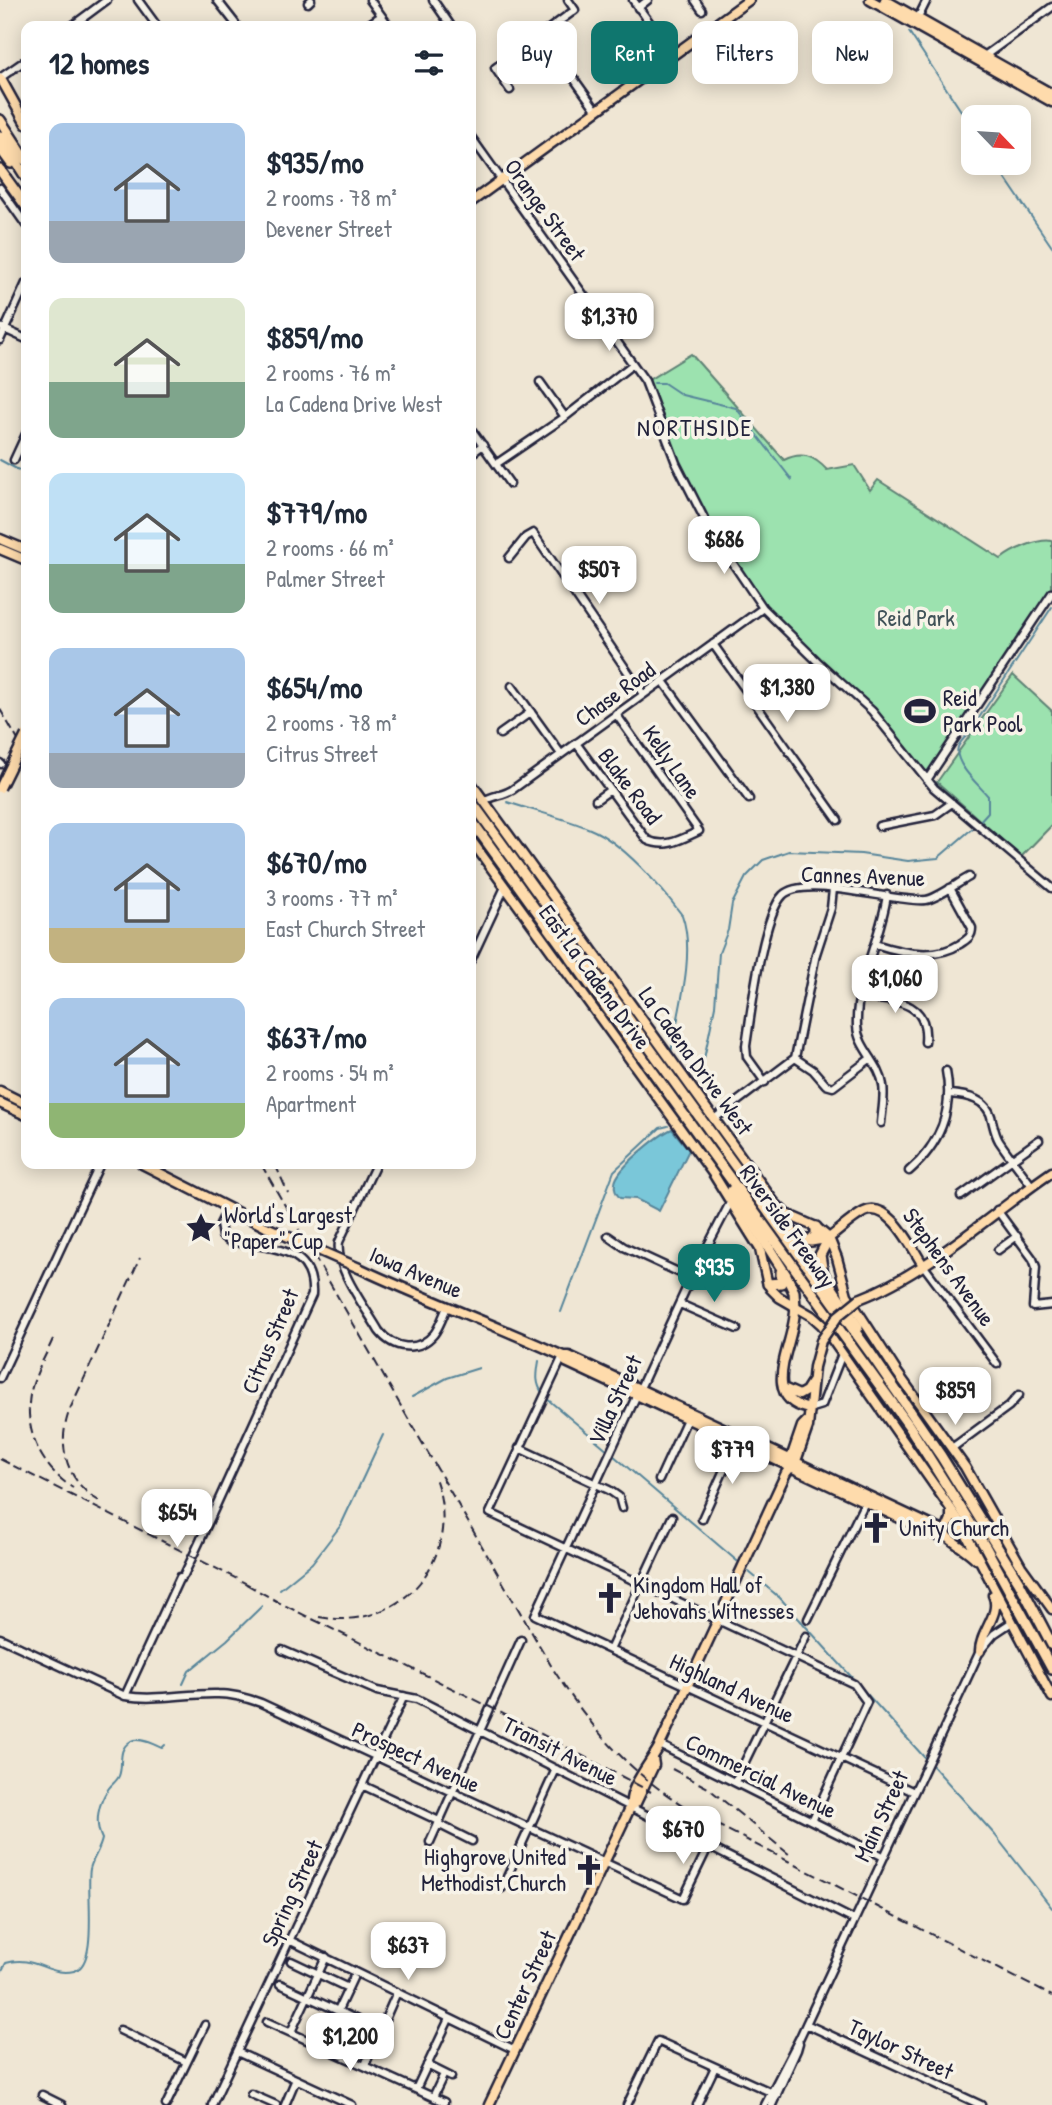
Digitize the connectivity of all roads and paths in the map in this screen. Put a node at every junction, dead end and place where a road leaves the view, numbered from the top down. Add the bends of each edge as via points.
1 (107, 0) edge
2 (138, 0) edge
3 (217, 0) edge
4 (370, 0) edge
5 (433, 0) edge
6 (568, 0) edge
7 (633, 0) edge
8 (648, 0) edge
9 (695, 0) edge
10 (749, 0) edge
11 (870, 0) edge
12 (885, 0) edge
13 (928, 0) edge
14 (1052, 7) edge
15 (638, 8) junction
16 (702, 10) dead end
17 (381, 16) junction
18 (914, 19) junction
19 (79, 21) edge
20 (153, 21) edge
21 (233, 21) edge
22 (374, 21) edge
23 (385, 21) edge
24 (448, 21) edge
25 (560, 21) edge
26 (648, 21) edge
27 (678, 50) edge
28 (983, 59) junction
29 (21, 64) edge
30 (1, 78) edge
31 (577, 83) edge
32 (506, 84) edge
33 (633, 84) edge
34 (510, 90) dead end
35 (1052, 94) edge
36 (1052, 102) edge
37 (597, 111) junction
38 (21, 115) edge
39 (0, 120) edge
40 (0, 136) edge
41 (476, 144) edge
42 (0, 148) edge
43 (21, 152) edge
44 (21, 169) edge
45 (0, 170) edge
46 (21, 177) edge
47 (503, 180) junction
48 (0, 188) edge
49 (21, 199) edge
50 (476, 199) edge
51 (21, 218) edge
52 (21, 293) edge
53 (3, 328) edge
54 (21, 337) edge
55 (0, 340) edge
56 (633, 364) junction
57 (540, 382) dead end
58 (565, 417) junction
59 (476, 437) edge
60 (21, 445) edge
61 (482, 446) junction
62 (476, 450) edge
63 (14, 460) dead end
64 (496, 464) junction
65 (510, 484) dead end
66 (0, 540) edge
67 (21, 548) edge
68 (0, 549) edge
69 (21, 558) edge
70 (509, 558) dead end
71 (1052, 593) edge
72 (763, 608) junction
73 (713, 644) junction
74 (663, 681) junction
75 (512, 685) dead end
76 (643, 694) junction
77 (531, 712) junction
78 (616, 714) junction
79 (499, 734) dead end
80 (576, 743) junction
81 (21, 745) edge
82 (561, 754) junction
83 (927, 780) junction
84 (0, 788) edge
85 (476, 790) edge
86 (610, 790) junction
87 (748, 799) dead end
88 (596, 800) dead end
89 (484, 801) junction
90 (952, 803) junction
91 (476, 808) edge
92 (838, 820) dead end
93 (880, 826) dead end
94 (476, 827) edge
95 (699, 831) joint
96 (476, 847) edge
97 (969, 877) dead end
98 (505, 887) junction
99 (950, 888) junction
100 (1052, 888) edge
101 (833, 889) junction
102 (887, 895) junction
103 (876, 944) junction
104 (476, 949) edge
105 (861, 997) junction
106 (925, 1042) dead end
107 (795, 1058) junction
108 (872, 1058) junction
109 (946, 1071) dead end
110 (765, 1082) junction
111 (0, 1091) edge
112 (949, 1094) junction
113 (21, 1102) edge
114 (0, 1103) edge
115 (21, 1113) edge
116 (714, 1119) junction
117 (881, 1123) dead end
118 (1039, 1140) dead end
119 (719, 1143) junction
120 (709, 1150) junction
121 (1013, 1159) junction
122 (98, 1169) edge
123 (152, 1169) edge
124 (374, 1169) edge
125 (909, 1171) dead end
126 (1052, 1172) edge
127 (1032, 1186) junction
128 (961, 1196) dead end
129 (731, 1201) junction
130 (228, 1208) junction
131 (998, 1210) junction
132 (816, 1227) junction
133 (608, 1236) dead end
134 (1017, 1236) junction
135 (829, 1238) junction
136 (811, 1241) junction
137 (998, 1250) dead end
138 (777, 1261) junction
139 (923, 1265) junction
140 (691, 1278) junction
141 (768, 1284) junction
142 (680, 1304) junction
143 (1052, 1305) edge
144 (447, 1307) junction
145 (795, 1307) junction
146 (812, 1316) junction
147 (793, 1324) junction
148 (737, 1329) dead end
149 (842, 1353) junction
150 (871, 1354) junction
151 (563, 1356) junction
152 (997, 1364) dead end
153 (0, 1378) edge
154 (813, 1380) junction
155 (783, 1388) junction
156 (638, 1392) junction
157 (1019, 1395) dead end
158 (809, 1409) junction
159 (687, 1419) junction
160 (736, 1443) junction
161 (519, 1448) junction
162 (952, 1448) junction
163 (792, 1462) junction
164 (659, 1480) dead end
165 (596, 1484) junction
166 (867, 1498) junction
167 (622, 1507) dead end
168 (951, 1509) junction
169 (672, 1517) dead end
170 (702, 1519) dead end
171 (944, 1535) junction
172 (566, 1548) junction
173 (982, 1567) junction
174 (987, 1576) junction
175 (1019, 1582) junction
176 (641, 1584) junction
177 (1052, 1609) edge
178 (535, 1615) joint
179 (808, 1619) dead end
180 (717, 1621) junction
181 (1012, 1622) junction
182 (1052, 1632) edge
183 (806, 1636) dead end
184 (0, 1639) edge
185 (521, 1640) dead end
186 (1052, 1644) edge
187 (282, 1650) dead end
188 (610, 1650) junction
189 (980, 1651) junction
190 (796, 1656) junction
191 (1052, 1669) edge
192 (687, 1687) junction
193 (125, 1696) junction
194 (404, 1696) junction
195 (1052, 1697) edge
196 (764, 1722) junction
197 (481, 1731) junction
198 (660, 1745) junction
199 (375, 1757) junction
200 (841, 1757) junction
201 (556, 1769) junction
202 (735, 1782) junction
203 (362, 1785) junction
204 (914, 1792) junction
205 (452, 1793) junction
206 (631, 1807) junction
207 (812, 1821) junction
208 (438, 1823) junction
209 (529, 1829) junction
210 (472, 1841) dead end
211 (430, 1842) dead end
212 (709, 1845) junction
213 (884, 1857) junction
214 (604, 1864) junction
215 (502, 1888) dead end
216 (854, 1920) junction
217 (289, 1940) junction
218 (326, 1957) junction
219 (291, 1961) dead end
220 (318, 1974) junction
221 (353, 1978) dead end
222 (280, 1984) dead end
223 (348, 1988) junction
224 (397, 1992) junction
225 (307, 1997) junction
226 (338, 2010) junction
227 (449, 2019) junction
228 (267, 2022) dead end
229 (806, 2024) junction
230 (205, 2025) dead end
231 (120, 2030) dead end
232 (379, 2030) junction
233 (290, 2032) junction
234 (515, 2050) junction
235 (237, 2052) junction
236 (187, 2062) junction
237 (365, 2065) junction
238 (427, 2065) junction
239 (715, 2067) junction
240 (296, 2079) junction
241 (416, 2089) junction
242 (251, 2094) dead end
243 (774, 2094) junction
244 (42, 2095) dead end
245 (433, 2097) junction
246 (444, 2102) dead end
247 (62, 2105) edge
248 (166, 2105) edge
249 (212, 2105) edge
250 (276, 2105) edge
251 (285, 2105) edge
252 (352, 2105) edge
253 (489, 2105) edge
254 (627, 2105) edge
255 (697, 2105) edge
256 (765, 2105) edge
257 (772, 2105) edge
258 (981, 2105) edge

1 - 19 street
2 - 20 street
3 - 21 street
4 - 17 street
5 - 24 street
6 - 25 street via 575,10
7 - 15 street
8 - 15 street
9 - 16 street
10 - 27 main road
11 - 18 main road
12 - 18 main road
13 - 18 street
14 - 28 street
15 - 26 street
17 - 22 street
17 - 23 street
18 - 28 main road
28 - 35 main road
28 - 36 main road
29 - 30 street
30 - 38 main road
31 - 37 street
32 - 34 street
33 - 37 main road
37 - 47 main road
39 - 43 highway
40 - 44 highway
41 - 47 street, Orange Street
42 - 46 highway
45 - 49 highway
47 - 50 main road
47 - 56 street, Orange Street
48 - 51 street
52 - 53 street
53 - 54 street
53 - 55 street
56 - 58 street
56 - 72 street, Orange Street via 645,380 676,463 709,528
57 - 58 street
58 - 64 street
59 - 61 street
60 - 63 street
61 - 62 street
61 - 64 street
64 - 65 street
66 - 67 main road
68 - 69 main road
70 - 76 street via 533,533
71 - 83 street
72 - 73 street, Chase Road
72 - 83 street, Orange Street via 872,711
73 - 74 street, Chase Road
73 - 92 street
74 - 76 street, Chase Road
74 - 87 street
75 - 77 street
76 - 78 street, Chase Road
77 - 79 street
77 - 82 street
78 - 80 street, Chase Road
78 - 95 street, Kelly Lane
80 - 82 street, Chase Road
80 - 86 street, Blake Road
81 - 84 main road, bridge
82 - 89 street, Chase Road via 507,793
83 - 90 street, Orange Street
85 - 89 main road, La Cadena Drive West
86 - 88 street
86 - 95 street, Blake Road via 647,840 658,845 673,843
89 - 116 main road, La Cadena Drive West
90 - 93 street via 935,815
90 - 100 street, Orange Street
91 - 119 highway, Riverside Freeway
94 - 120 highway, Riverside Freeway
96 - 98 main road, East La Cadena Drive
97 - 99 street, Cannes Avenue
98 - 104 street
98 - 129 main road, East La Cadena Drive
99 - 102 street, Cannes Avenue via 928,900
99 - 103 street via 972,928 967,940 940,954
101 - 102 street, Cannes Avenue
101 - 107 street
101 - 110 street, Cannes Avenue via 795,888 783,896 764,940 746,1046 747,1057
102 - 103 street
103 - 105 street
105 - 106 street via 911,1006 922,1019
105 - 108 street via 858,1032
107 - 108 street via 832,1087
107 - 110 street
108 - 117 street via 883,1084
109 - 112 street
110 - 116 street
111 - 113 main road
112 - 121 street via 967,1095 987,1108 998,1139
112 - 125 street via 937,1140
114 - 115 main road
116 - 132 main road, La Cadena Drive West via 779,1208
118 - 121 street
119 - 136 highway via 791,1231
119 - 150 highway, Riverside Freeway
120 - 138 highway
120 - 191 highway, Riverside Freeway via 909,1426 986,1548
121 - 127 street
121 - 128 street
122 - 153 street
123 - 130 main road, Iowa Avenue
124 - 144 street via 339,1242 343,1268 379,1331 396,1345 411,1347 426,1341 437,1331
126 - 127 main road, Center Street
127 - 131 main road, Center Street
129 - 140 street, Villa Street
129 - 141 main road, East La Cadena Drive via 760,1249
130 - 144 main road, Iowa Avenue, bridge
130 - 193 street, Citrus Street via 220,1224 222,1236 295,1256 308,1271 313,1291
131 - 134 street
131 - 139 main road, Center Street
132 - 135 main road, La Cadena Drive West
132 - 136 highway
133 - 140 street
134 - 137 street
134 - 143 street via 1036,1267 1033,1307
135 - 136 highway
135 - 139 main road, Stephens Avenue via 864,1212 877,1209 888,1214
135 - 150 highway via 820,1255 823,1274
135 - 162 main road via 849,1298
138 - 141 highway via 782,1281
138 - 145 highway via 794,1292
139 - 152 street, Stephens Avenue
139 - 154 main road, Center Street, bridge via 859,1299 838,1316 821,1341
140 - 142 street, Villa Street
141 - 145 main road
142 - 148 street
142 - 156 street, Villa Street
144 - 151 main road, Iowa Avenue
145 - 146 main road
145 - 147 main road
146 - 147 main road
146 - 149 main road
147 - 155 main road
149 - 158 street via 822,1405
149 - 168 main road
150 - 175 highway, Riverside Freeway
151 - 156 main road, Iowa Avenue
151 - 161 street
154 - 155 main road via 799,1395
154 - 158 main road, Center Street
155 - 158 main road via 793,1403
156 - 159 main road, Iowa Avenue
156 - 163 main road, Iowa Avenue
156 - 165 street, Villa Street
157 - 162 street
158 - 163 main road, Center Street
159 - 160 main road, Iowa Avenue
159 - 164 street
160 - 163 main road, Iowa Avenue
160 - 170 street
161 - 165 street
161 - 172 street via 490,1513
162 - 177 main road via 1021,1566
163 - 166 main road, Iowa Avenue
163 - 180 main road, Center Street
165 - 167 street via 615,1493
165 - 172 street, Villa Street
166 - 171 main road, Iowa Avenue
166 - 179 street
168 - 171 main road
168 - 173 main road
169 - 176 street
171 - 173 main road, Iowa Avenue via 963,1546
172 - 176 street
172 - 178 street, Villa Street
173 - 174 main road
174 - 181 main road
174 - 189 main road via 997,1605
175 - 182 highway
175 - 186 highway, Riverside Freeway
176 - 180 street
176 - 188 street
178 - 188 street, Highland Avenue
180 - 190 street
180 - 192 main road, Center Street
181 - 189 street, Main Street
181 - 195 main road
183 - 190 street
184 - 193 street
185 - 197 street
187 - 194 street, Transit Avenue via 377,1691
188 - 192 street, Highland Avenue
189 - 204 street, Main Street
190 - 196 street
190 - 200 street via 854,1684 867,1702
192 - 196 street, Highland Avenue
192 - 198 main road, Center Street
193 - 199 street, Prospect Avenue via 145,1699 216,1693 245,1697
194 - 197 street, Transit Avenue
194 - 199 street, Spring Street
196 - 200 street, Highland Avenue
196 - 202 street
197 - 201 street, Transit Avenue
197 - 205 street
198 - 202 street, Commercial Avenue
198 - 206 main road, Center Street
199 - 203 street, Spring Street
199 - 205 street, Prospect Avenue
200 - 204 street, Highland Avenue
200 - 207 street
201 - 206 street, Transit Avenue
201 - 209 street
202 - 207 street, Commercial Avenue
203 - 208 street
203 - 217 street, Spring Street
204 - 213 street, Main Street
205 - 208 street
205 - 209 street, Prospect Avenue
206 - 212 street, Transit Avenue
206 - 214 main road, Center Street
207 - 213 street, Commercial Avenue
208 - 210 street
208 - 211 street
209 - 214 street, Prospect Avenue
209 - 215 street
212 - 214 street, Prospect Avenue via 682,1899
212 - 216 street, Transit Avenue
213 - 216 street, Main Street
214 - 234 main road, Center Street
216 - 229 street, Main Street
217 - 218 street
217 - 235 street, Spring Street
218 - 220 street
218 - 224 street
219 - 220 street
220 - 223 street
220 - 225 street
221 - 223 street
222 - 225 street
223 - 226 street
224 - 227 street
224 - 232 street
225 - 226 street
225 - 233 street
226 - 232 street
227 - 234 street
227 - 238 street
228 - 233 street
229 - 243 street, Main Street
229 - 258 street, Taylor Street
230 - 236 street
231 - 236 street
232 - 237 street
233 - 237 street
234 - 253 main road, Center Street
235 - 240 street
235 - 249 street, Spring Street
236 - 248 street
237 - 241 street
238 - 241 street
238 - 245 street via 448,2075
239 - 243 street
239 - 254 street via 658,2041
239 - 255 street
240 - 251 street
240 - 252 street
241 - 245 street
242 - 250 street
243 - 256 street, Main Street
243 - 257 street, Main Street
244 - 247 street
245 - 246 street

